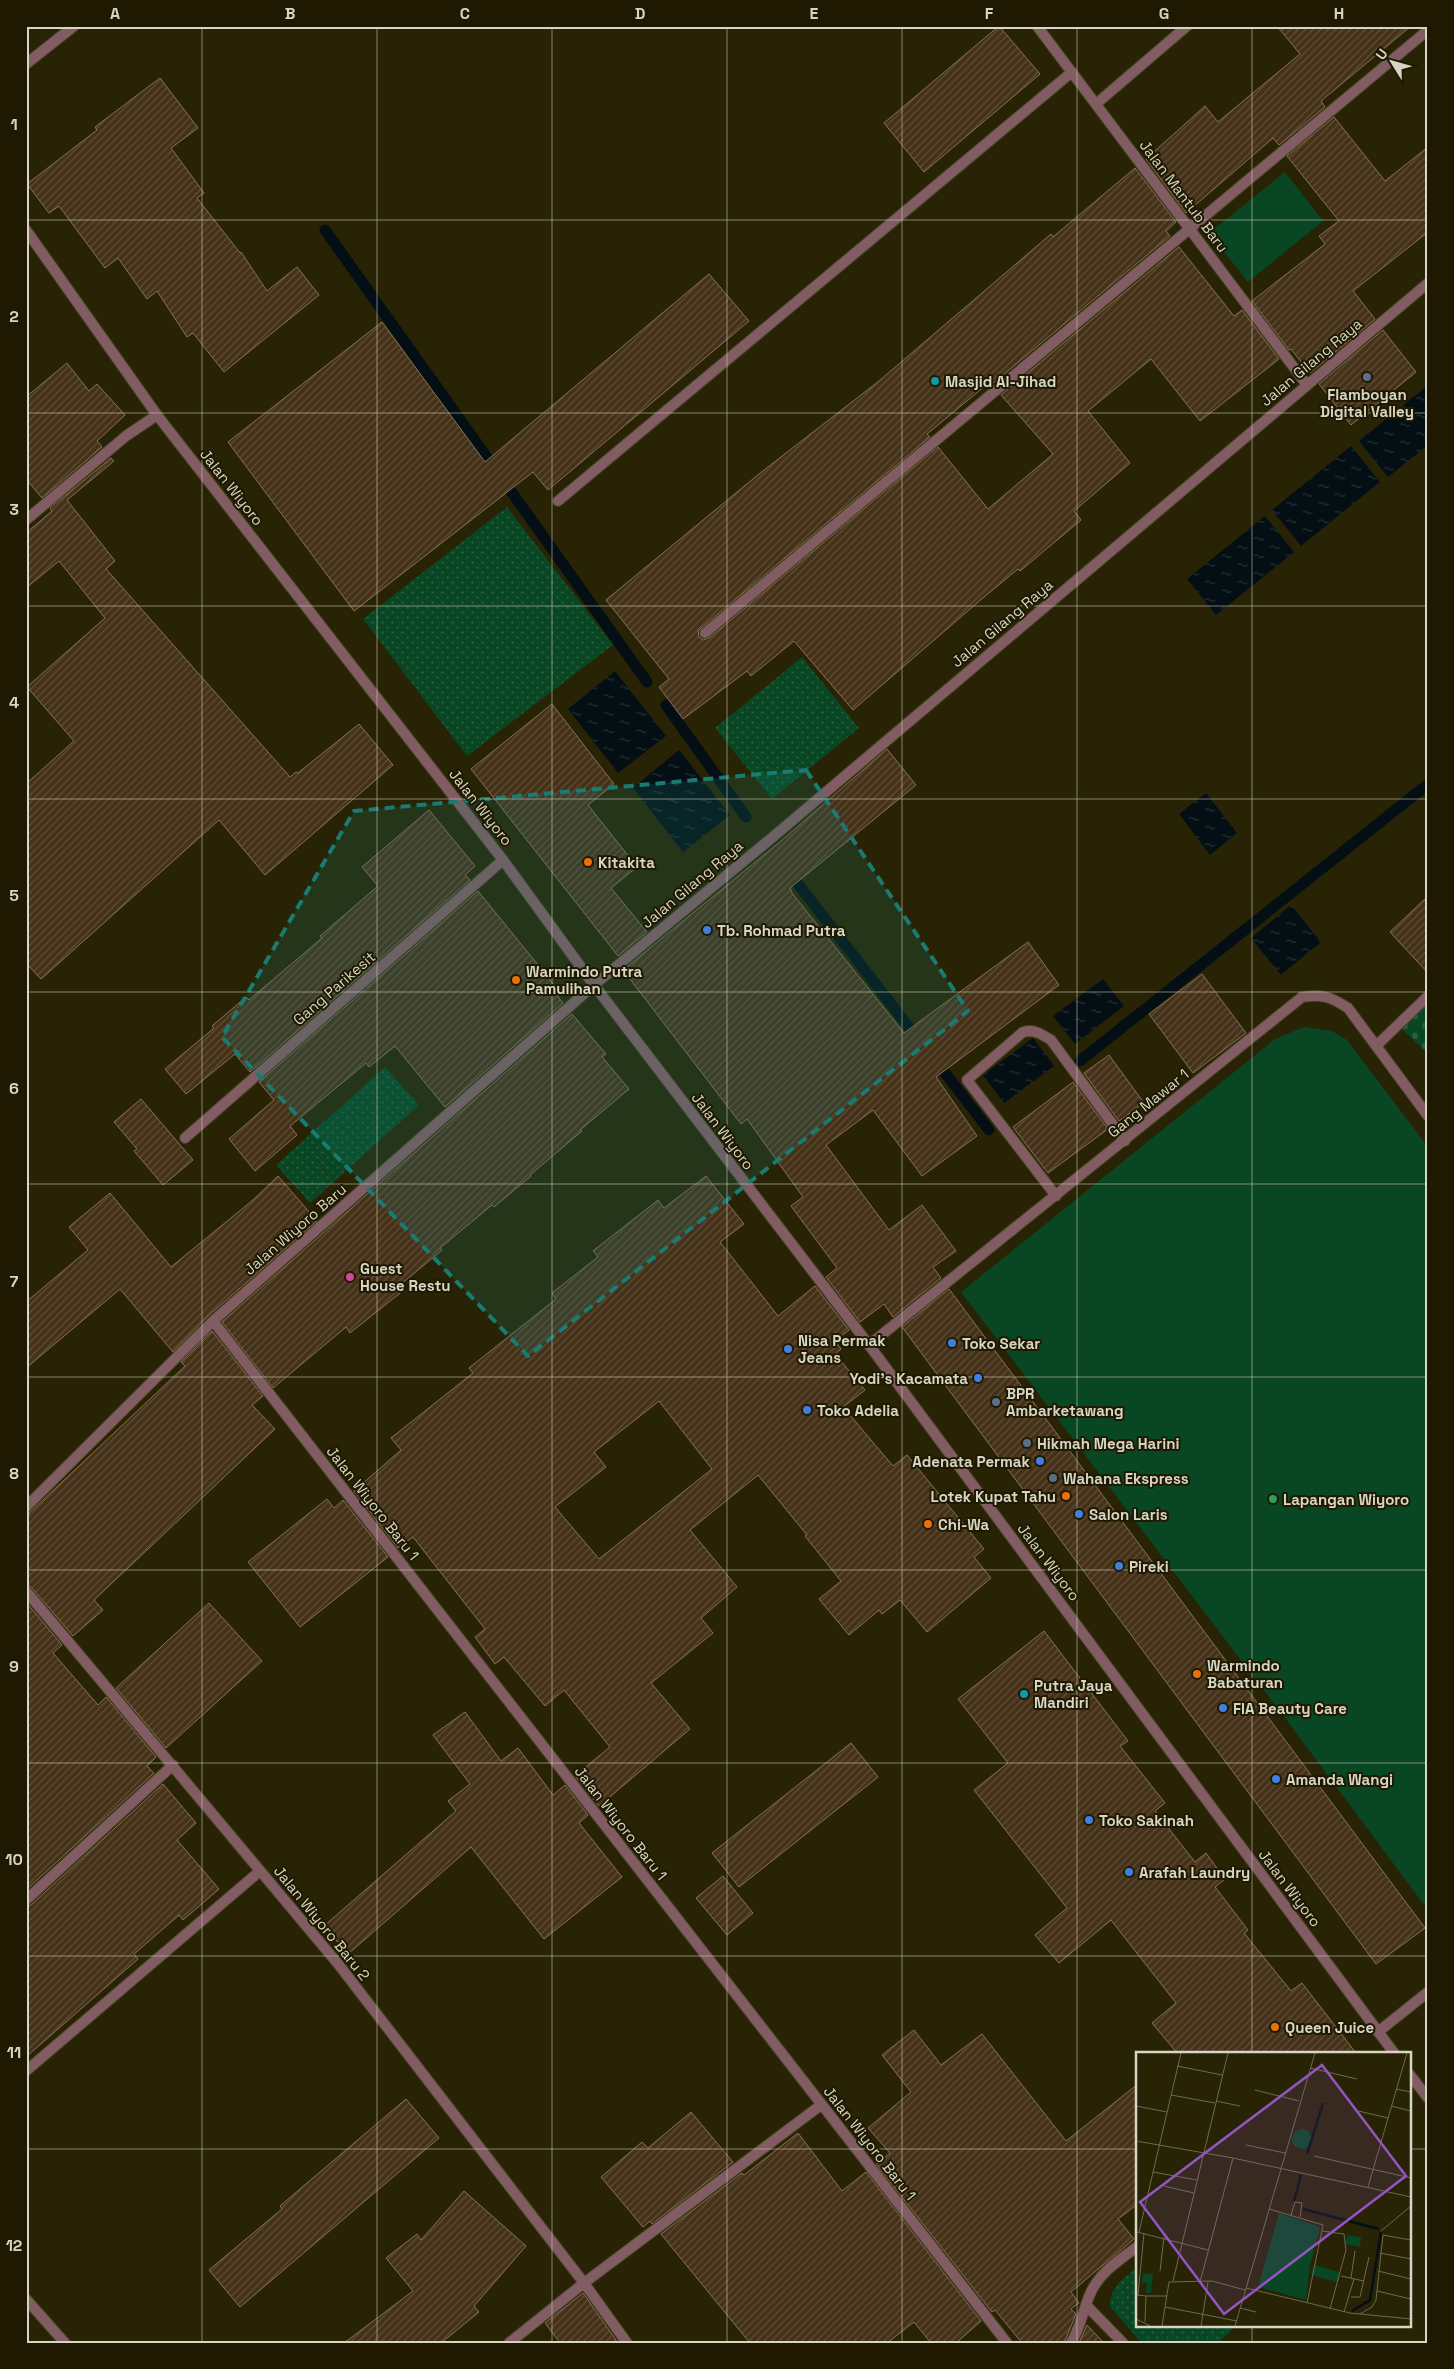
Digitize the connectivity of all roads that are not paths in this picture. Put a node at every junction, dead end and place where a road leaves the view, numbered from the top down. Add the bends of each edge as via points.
1 (74, 26) edge
2 (1037, 26) edge
3 (1187, 26) edge
4 (1428, 30) edge
5 (26, 64) edge
6 (1072, 72) junction
7 (1096, 104) junction
8 (1190, 229) junction
9 (26, 230) edge
10 (1428, 283) edge
11 (1307, 385) junction
12 (156, 415) junction
13 (558, 501) dead end
14 (26, 520) edge
15 (705, 633) dead end
16 (503, 860) junction
17 (594, 985) junction
18 (1428, 996) edge
19 (1376, 1046) junction
20 (1428, 1116) edge
21 (185, 1138) dead end
22 (1125, 1141) junction
23 (1056, 1196) junction
24 (213, 1321) junction
25 (869, 1345) junction
26 (26, 1507) edge
27 (26, 1591) edge
28 (173, 1765) junction
29 (260, 1871) junction
30 (26, 1900) edge
31 (1428, 1992) edge
32 (1378, 2032) junction
33 (1390, 2051) edge
34 (26, 2071) edge
35 (1412, 2078) edge
36 (1428, 2098) edge
37 (821, 2105) junction
38 (1136, 2248) edge
39 (584, 2283) junction
40 (26, 2299) edge
41 (1086, 2305) junction
42 (65, 2343) edge
43 (508, 2343) edge
44 (627, 2343) edge
45 (1007, 2343) edge
46 (1072, 2343) edge
47 (1123, 2343) edge

1 - 5 street
2 - 6 street, Jalan Mantub Baru
3 - 7 street
4 - 8 street
6 - 7 street, Jalan Mantub Baru
6 - 13 street
7 - 8 street, Jalan Mantub Baru
8 - 11 street, Jalan Mantub Baru
8 - 15 street
9 - 12 street, Jalan Wiyoro
10 - 11 street, Jalan Gilang Raya
11 - 17 street, Jalan Gilang Raya
12 - 14 street via 126,436
12 - 16 street, Jalan Wiyoro
16 - 17 street, Jalan Wiyoro
16 - 21 street, Gang Parikesit
17 - 24 street, Jalan Wiyoro Baru
17 - 25 street, Jalan Wiyoro
18 - 19 street
19 - 20 street, Gang Mawar 1
19 - 22 street, Gang Mawar 1 via 1348,1008 1332,997 1302,997
22 - 23 street, Gang Mawar 1
22 - 23 street via 1051,1040 1030,1030 1023,1032 967,1080
23 - 25 street, Gang Mawar 1
24 - 26 street, Jalan Wiyoro Baru
24 - 37 street, Jalan Wiyoro Baru 1
25 - 32 street, Jalan Wiyoro
27 - 28 street, Jalan Wiyoro Baru 2
28 - 29 street, Jalan Wiyoro Baru 2
28 - 30 street
29 - 34 street
29 - 39 street, Jalan Wiyoro Baru 2 via 339,1965
31 - 32 street
32 - 33 street, Jalan Wiyoro
35 - 36 street
37 - 39 street
37 - 45 street, Jalan Wiyoro Baru 1
38 - 41 street via 1105,2272
39 - 43 street
39 - 44 street, Jalan Wiyoro Baru 2
40 - 42 street
41 - 46 street
41 - 47 street

